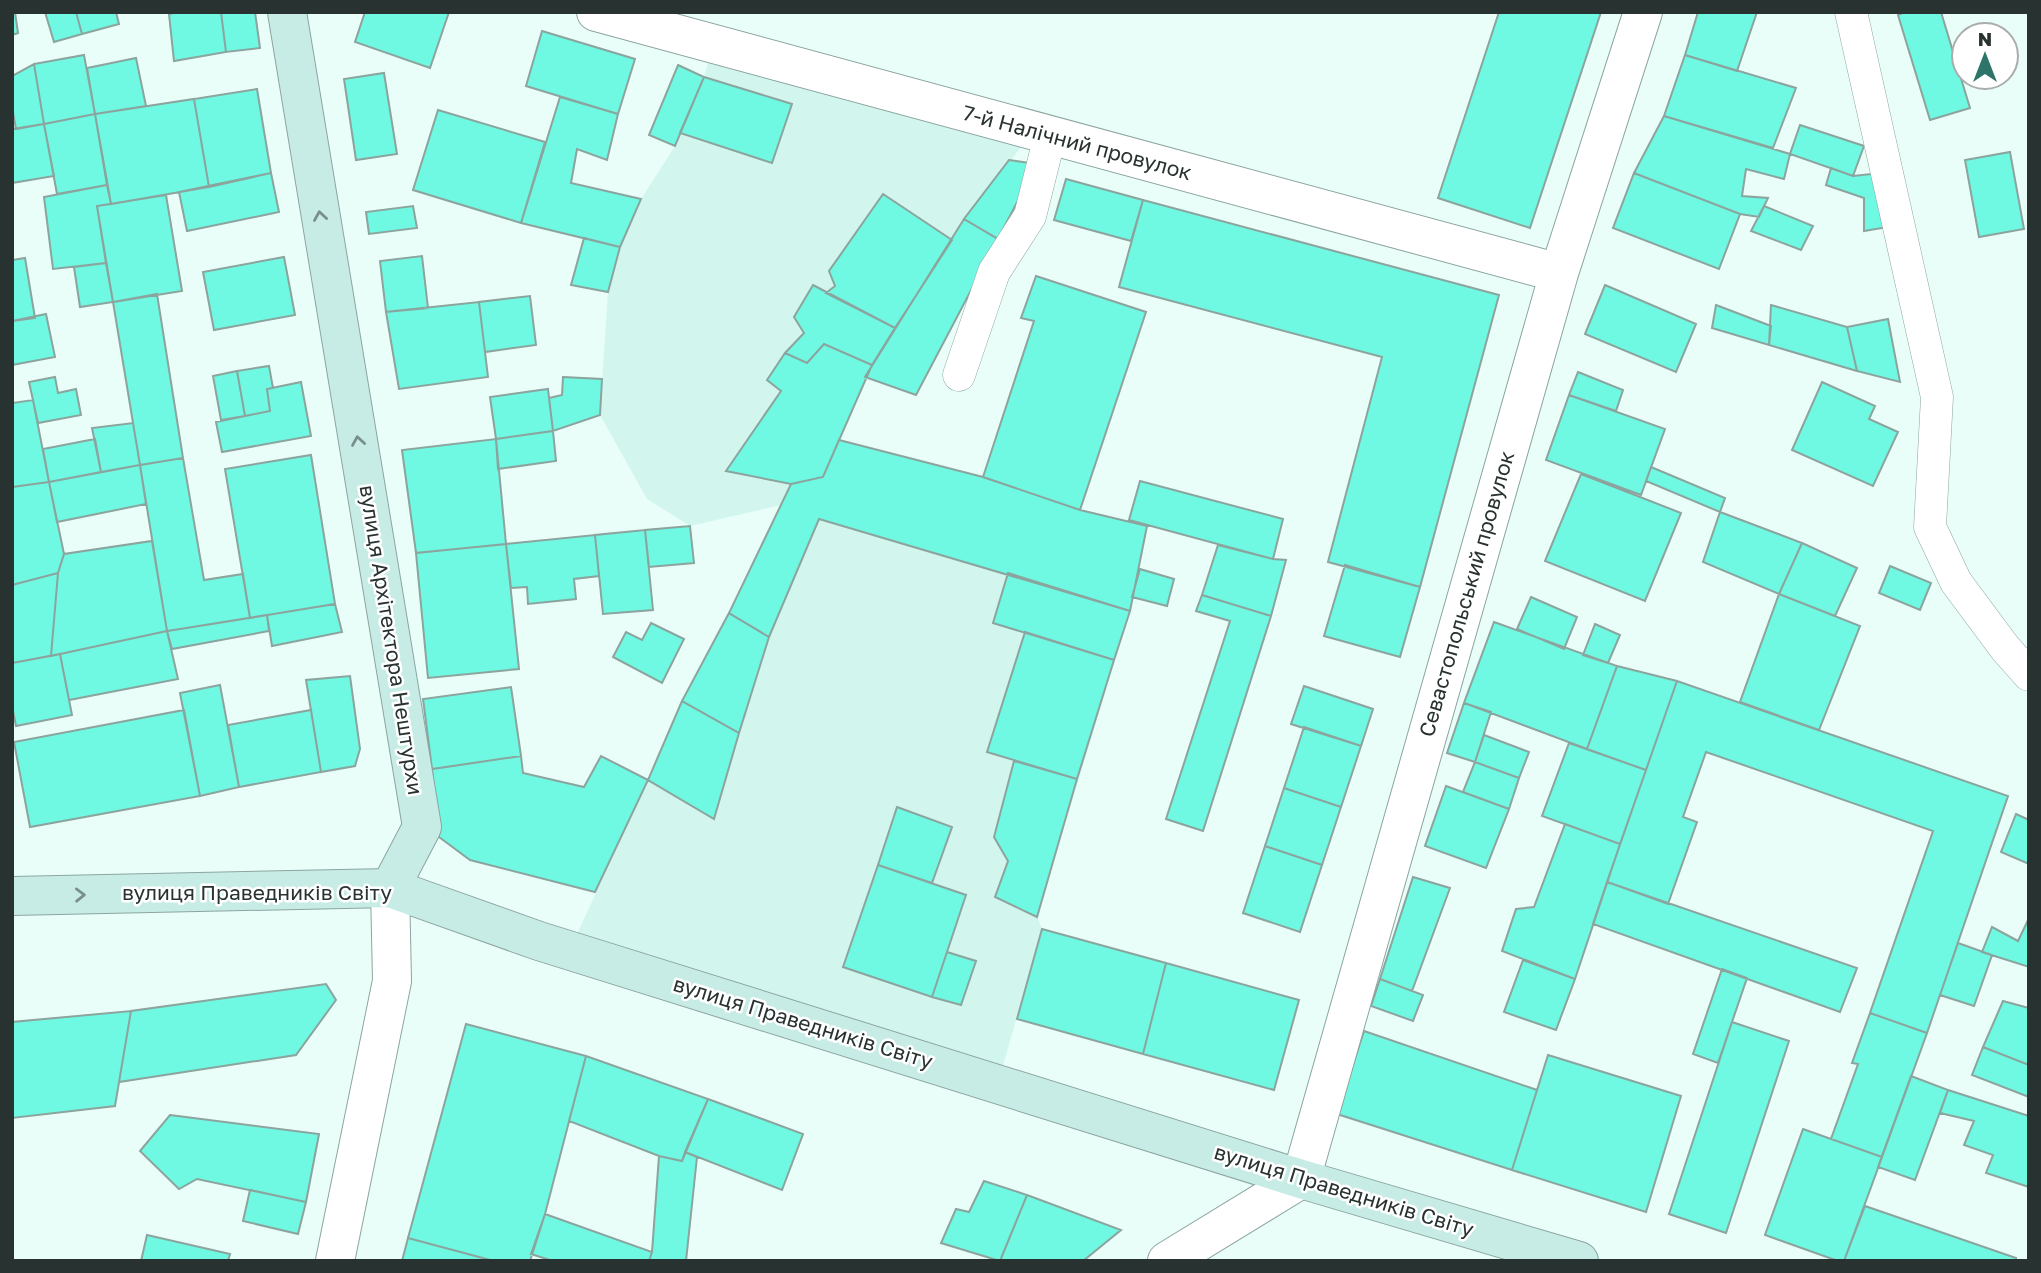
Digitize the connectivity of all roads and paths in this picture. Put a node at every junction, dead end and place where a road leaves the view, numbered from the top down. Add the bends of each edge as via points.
1 (287, 12) edge
2 (596, 12) edge
3 (1643, 12) edge
4 (1851, 12) edge
5 (1050, 136) junction
6 (1559, 273) junction
7 (959, 375) dead end
8 (2029, 675) edge
9 (390, 888) junction
10 (12, 896) edge
11 (1301, 1179) junction
12 (335, 1261) edge
13 (1167, 1261) edge
14 (1579, 1261) edge

9 -> 1 main road, вулиця Архітектора Нештурхи via 422,827
2 - 5 street, 7-й Налічний провулок
3 - 6 street, Севастопольський провулок
4 - 8 lane via 1937,397 1930,527 1956,582
5 - 6 street, 7-й Налічний провулок
5 - 7 lane via 1030,216 994,272
6 - 11 street, Севастопольський провулок
10 -> 9 main road, вулиця Праведників Світу
9 - 11 main road, вулиця Праведників Світу via 538,941
9 - 12 street, вулиця Архітектора Нештурхи via 392,981
11 - 13 street
11 - 14 main road, вулиця Праведників Світу

